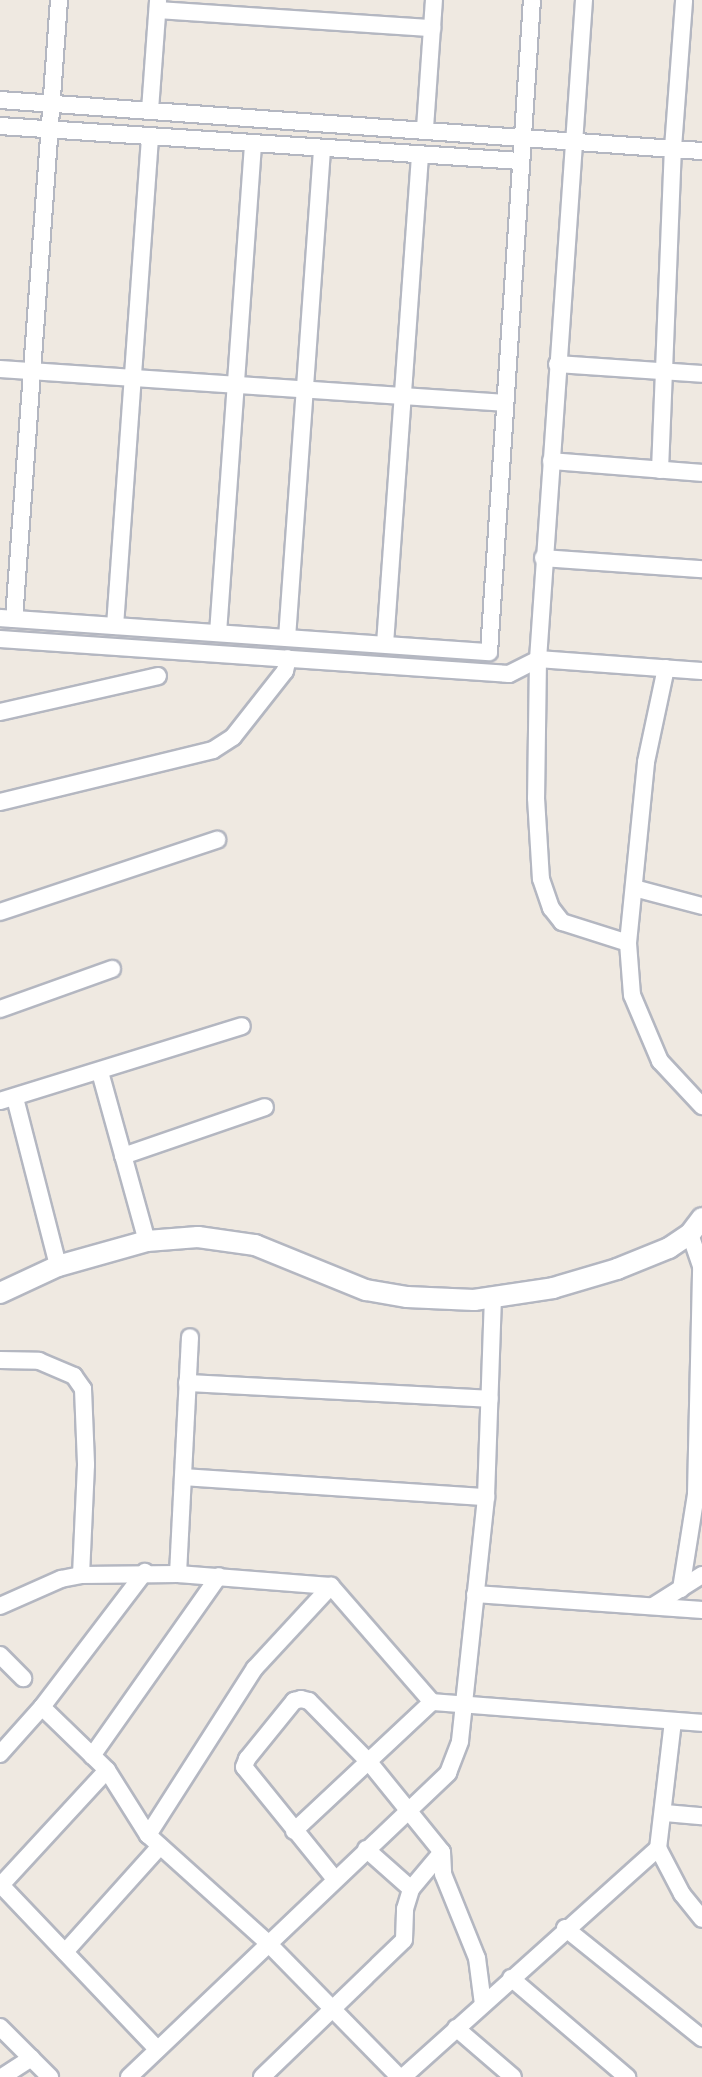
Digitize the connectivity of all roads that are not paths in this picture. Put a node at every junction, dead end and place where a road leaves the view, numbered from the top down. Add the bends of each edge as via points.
1 (59, 0) edge
2 (434, 0) edge
3 (532, 0) edge
4 (584, 0) edge
5 (684, 0) edge
6 (158, 5) edge
7 (432, 28) junction
8 (0, 100) edge
9 (51, 103) junction
10 (150, 110) junction
11 (0, 126) edge
12 (425, 128) junction
13 (50, 129) junction
14 (522, 135) junction
15 (150, 136) junction
16 (574, 138) junction
17 (253, 143) junction
18 (322, 148) junction
19 (673, 148) junction
20 (702, 151) edge
21 (420, 154) junction
22 (520, 161) junction
23 (557, 364) junction
24 (0, 369) edge
25 (32, 371) junction
26 (664, 372) junction
27 (702, 374) edge
28 (133, 378) junction
29 (235, 385) junction
30 (305, 390) junction
31 (403, 396) junction
32 (505, 403) junction
33 (551, 461) junction
34 (660, 470) junction
35 (702, 473) edge
36 (543, 558) junction
37 (702, 569) edge
38 (7, 619) edge
39 (115, 626) junction
40 (218, 633) junction
41 (287, 638) junction
42 (0, 639) edge
43 (385, 644) junction
44 (288, 658) junction
45 (538, 659) junction
46 (666, 668) junction
47 (702, 671) edge
48 (158, 676) dead end
49 (0, 712) edge
50 (0, 802) edge
51 (217, 840) dead end
52 (634, 888) junction
53 (702, 906) edge
54 (0, 912) edge
55 (628, 943) junction
56 (112, 969) dead end
57 (0, 1009) edge
58 (242, 1026) dead end
59 (100, 1072) junction
60 (8, 1100) edge
61 (702, 1106) edge
62 (265, 1107) dead end
63 (123, 1156) junction
64 (696, 1226) edge
65 (147, 1241) junction
66 (58, 1266) junction
67 (702, 1267) edge
68 (0, 1293) edge
69 (493, 1298) junction
70 (190, 1337) dead end
71 (0, 1360) edge
72 (187, 1383) junction
73 (490, 1399) junction
74 (183, 1477) junction
75 (486, 1497) junction
76 (145, 1572) junction
77 (178, 1574) junction
78 (81, 1575) junction
79 (702, 1575) edge
80 (219, 1576) junction
81 (331, 1586) junction
82 (681, 1589) junction
83 (475, 1594) junction
84 (0, 1606) edge
85 (653, 1606) junction
86 (702, 1610) edge
87 (0, 1655) edge
88 (23, 1678) dead end
89 (432, 1702) junction
90 (462, 1704) junction
91 (42, 1707) junction
92 (673, 1721) junction
93 (702, 1723) edge
94 (0, 1754) edge
95 (92, 1756) junction
96 (369, 1762) junction
97 (107, 1770) junction
98 (408, 1810) junction
99 (665, 1813) junction
100 (702, 1816) edge
101 (294, 1831) junction
102 (154, 1840) junction
103 (658, 1848) junction
104 (366, 1849) junction
105 (442, 1852) junction
106 (334, 1878) junction
107 (1, 1884) edge
108 (411, 1889) junction
109 (702, 1919) edge
110 (565, 1928) junction
111 (267, 1942) junction
112 (65, 1952) junction
113 (511, 1978) junction
114 (483, 2004) junction
115 (335, 2010) junction
116 (0, 2027) edge
117 (456, 2028) junction
118 (702, 2038) edge
119 (157, 2049) junction
120 (31, 2058) junction
121 (2, 2077) edge
122 (50, 2077) edge
123 (129, 2077) edge
124 (262, 2077) edge
125 (401, 2077) edge
126 (513, 2077) edge
127 (627, 2077) edge

1 - 9 street
2 - 7 street
3 - 14 street
4 - 16 street
5 - 19 street
6 - 7 street
6 - 10 street
7 - 12 street
8 - 9 street
9 - 10 street
9 - 13 street
10 - 12 street
11 - 13 street
12 - 14 street
13 - 15 street
13 - 25 street
14 - 16 street
14 - 22 street
15 - 17 street
15 - 28 street
16 - 19 street
16 - 23 street
17 - 18 street
17 - 29 street
18 - 21 street
18 - 30 street
19 - 20 street
19 - 26 street
21 - 22 street
21 - 31 street
22 - 32 street
23 - 26 street
23 - 33 street
24 - 25 street
25 - 28 street
25 - 38 street
26 - 27 street
26 - 34 street
28 - 29 street
28 - 39 street
29 - 30 street
29 - 40 street
30 - 31 street
30 - 41 street
31 - 32 street
31 - 43 street
32 - 43 street via 489,652
33 - 34 street
33 - 36 street
34 - 35 street
36 - 37 street
36 - 45 street
38 - 39 street
39 - 40 street
40 - 41 street
41 - 43 street
42 - 44 street
44 - 45 street via 509,674
44 - 50 street via 285,671 233,737 213,750
45 - 46 street
45 - 55 street via 541,879 562,922
46 - 47 street
46 - 52 street via 646,762
48 - 49 street
51 - 54 street
52 - 53 street
52 - 55 street
55 - 61 street via 632,995 660,1061
56 - 57 street
58 - 59 street
59 - 60 street
59 - 63 street
60 - 66 street
62 - 63 street
63 - 65 street
64 - 67 street
64 - 69 street via 669,1248 617,1269
65 - 66 street
65 - 69 street via 230,1239 366,1290 443,1299
66 - 68 street
67 - 82 street via 696,1494
69 - 73 street
70 - 72 street
71 - 78 street via 39,1361 74,1376 83,1389
72 - 73 street
72 - 74 street
73 - 75 street
74 - 75 street
74 - 77 street
75 - 83 street
76 - 77 street
76 - 78 street
76 - 91 street
77 - 80 street
78 - 84 street
79 - 82 street
80 - 81 street
80 - 95 street
81 - 89 street
81 - 102 street via 255,1668
82 - 85 street
83 - 85 street
83 - 90 street
85 - 86 street
87 - 88 street
89 - 90 street
89 - 96 street
90 - 92 street
90 - 98 street via 460,1741 448,1773
91 - 94 street
91 - 95 street
92 - 93 street
92 - 99 street
95 - 97 street
96 - 98 street
96 - 101 street
96 - 101 street via 309,1701 294,1701 244,1767
97 - 102 street
97 - 107 street
98 - 104 street
98 - 105 street
99 - 100 street
99 - 103 street
101 - 106 street
102 - 111 street
102 - 112 street
103 - 109 street
103 - 110 street
104 - 106 street
104 - 108 street
105 - 108 street
105 - 114 street via 443,1874 477,1958
106 - 111 street
107 - 112 street
108 - 115 street via 404,1940
110 - 113 street
110 - 118 street
111 - 115 street
111 - 119 street
112 - 119 street
113 - 114 street
113 - 127 street
114 - 117 street
115 - 124 street
115 - 125 street
116 - 120 street
117 - 125 street
117 - 126 street
119 - 123 street
120 - 121 street
120 - 122 street

